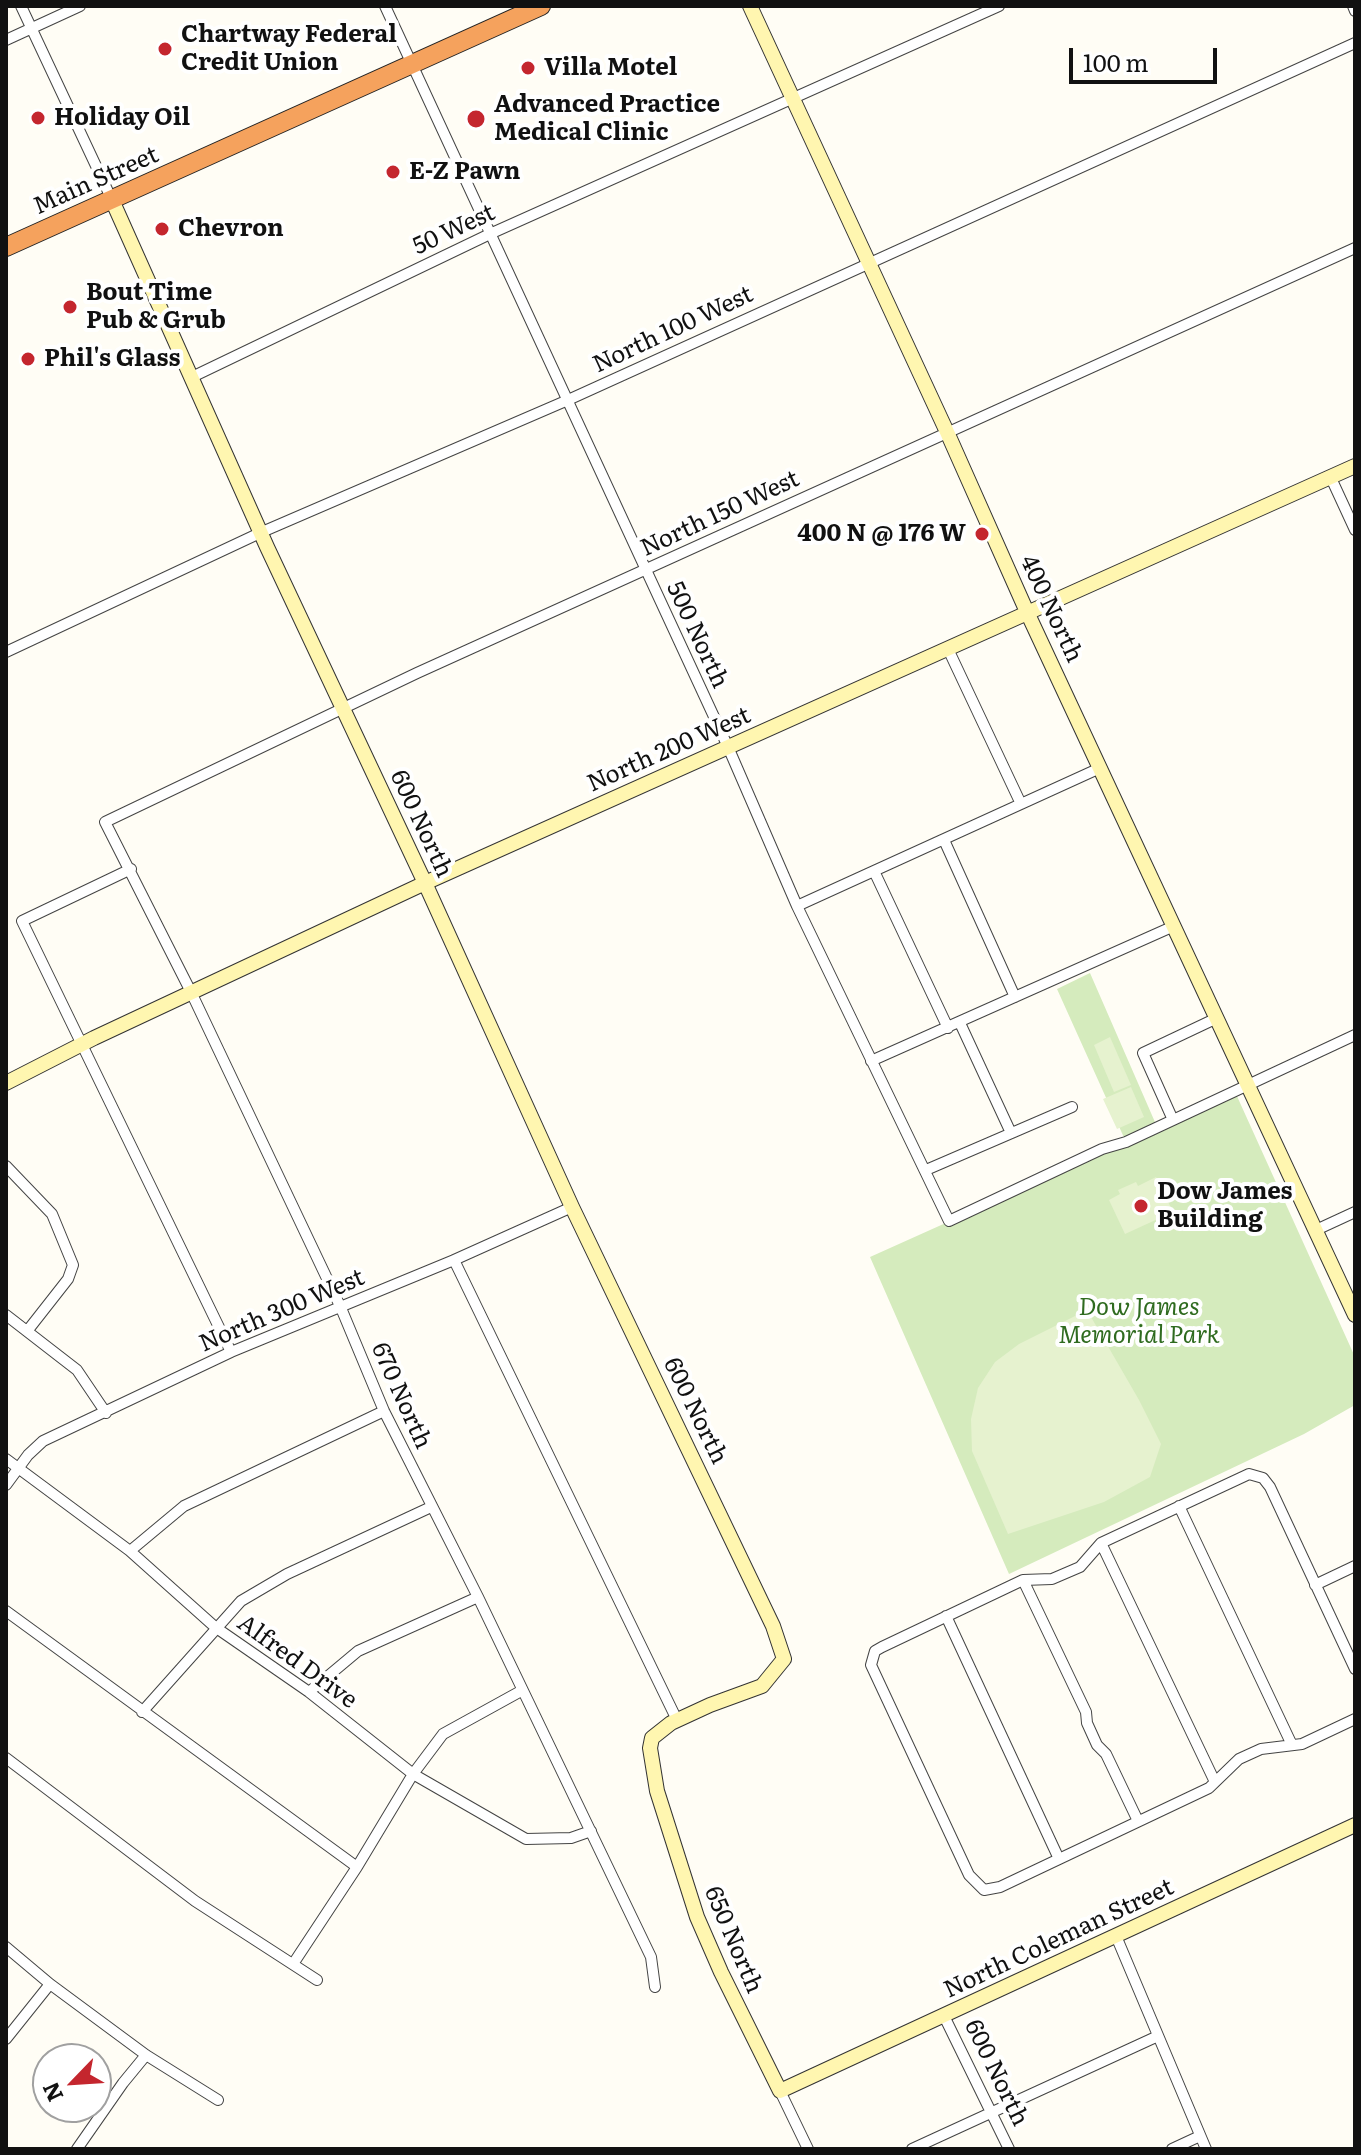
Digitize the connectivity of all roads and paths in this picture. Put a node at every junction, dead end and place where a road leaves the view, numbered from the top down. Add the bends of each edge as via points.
1 (21, 6) edge
2 (80, 6) edge
3 (385, 6) edge
4 (541, 6) edge
5 (750, 6) edge
6 (999, 6) edge
7 (31, 29) junction
8 (6, 40) edge
9 (1355, 43) edge
10 (412, 64) junction
11 (793, 97) junction
12 (112, 200) junction
13 (492, 233) junction
14 (13, 244) edge
15 (1355, 248) edge
16 (869, 263) junction
17 (192, 377) junction
18 (568, 400) junction
19 (947, 432) junction
20 (1355, 466) edge
21 (1331, 478) junction
22 (1355, 530) edge
23 (262, 532) junction
24 (645, 570) junction
25 (1027, 612) junction
26 (948, 649) junction
27 (6, 652) edge
28 (343, 709) junction
29 (728, 747) junction
30 (1100, 768) junction
31 (1021, 804) junction
32 (105, 822) joint
33 (944, 840) junction
34 (131, 869) junction
35 (874, 871) junction
36 (425, 883) junction
37 (797, 906) junction
38 (1174, 926) junction
39 (191, 992) junction
40 (1015, 997) junction
41 (1217, 1018) junction
42 (960, 1023) junction
43 (948, 1028) junction
44 (1355, 1035) edge
45 (83, 1044) junction
46 (871, 1061) junction
47 (6, 1083) edge
48 (1249, 1085) junction
49 (1072, 1107) dead end
50 (1173, 1120) junction
51 (1011, 1133) junction
52 (6, 1166) edge
53 (926, 1170) junction
54 (572, 1207) junction
55 (1355, 1212) edge
56 (1316, 1230) junction
57 (454, 1260) junction
58 (341, 1308) junction
59 (6, 1315) edge
60 (1355, 1315) edge
61 (28, 1330) junction
62 (231, 1352) junction
63 (384, 1411) junction
64 (106, 1413) junction
65 (6, 1459) edge
66 (18, 1468) junction
67 (6, 1485) edge
68 (1179, 1506) junction
69 (431, 1507) junction
70 (1101, 1543) junction
71 (130, 1551) junction
72 (1355, 1566) edge
73 (1023, 1580) junction
74 (1315, 1585) junction
75 (478, 1597) junction
76 (6, 1611) edge
77 (946, 1616) junction
78 (215, 1627) junction
79 (1355, 1669) edge
80 (521, 1691) junction
81 (309, 1692) junction
82 (142, 1712) junction
83 (1355, 1719) edge
84 (677, 1720) junction
85 (1292, 1745) junction
86 (6, 1758) edge
87 (413, 1774) junction
88 (1215, 1782) junction
89 (1138, 1821) junction
90 (1355, 1825) edge
91 (591, 1831) junction
92 (1059, 1859) junction
93 (357, 1867) junction
94 (1116, 1936) junction
95 (6, 1947) edge
96 (293, 1964) junction
97 (317, 1980) dead end
98 (50, 1984) junction
99 (655, 1987) dead end
100 (944, 2016) junction
101 (1158, 2036) junction
102 (6, 2039) edge
103 (146, 2055) junction
104 (780, 2091) junction
105 (218, 2100) dead end
106 (991, 2113) junction
107 (1200, 2136) junction
108 (77, 2149) edge
109 (808, 2149) edge
110 (912, 2149) edge
111 (1009, 2149) edge
112 (1172, 2149) edge
113 (1206, 2149) edge

1 - 7 street, 600 North
2 - 7 street
3 - 10 street, 500 North
4 - 10 highway, Main Street
5 - 11 street, 400 North
6 - 11 street, 50 West
7 - 8 street
7 - 12 street, 600 North
9 - 16 street, North 100 West
10 - 12 highway, Main Street
10 - 13 street, 500 North
11 - 13 street, 50 West
11 - 16 street, 400 North
12 - 14 highway, Main Street
12 - 17 street, 600 North
13 - 17 street, 50 West
13 - 18 street, 500 North
15 - 19 street, North 150 West
16 - 18 street, North 100 West
16 - 19 street, 400 North
17 - 23 street, 600 North
18 - 23 street, North 100 West
18 - 24 street, 500 North
19 - 24 street, North 150 West
19 - 25 street, 400 North
20 - 21 street, North 200 West
21 - 22 street
21 - 25 street, North 200 West
23 - 27 street, North 100 West
23 - 28 street, 600 North
24 - 28 street, North 150 West
24 - 29 street, 500 North
25 - 26 street, North 200 West
25 - 30 street, 400 North
26 - 29 street, North 200 West
26 - 31 street
28 - 32 street, North 150 West
28 - 36 street, 600 North
29 - 36 street, North 200 West
29 - 37 street, 500 North
30 - 31 street
30 - 38 street, 400 North
31 - 33 street
32 - 34 street, 670 North
33 - 35 street
33 - 40 street
34 - 39 street, 670 North
34 - 45 street via 22,921
35 - 37 street
35 - 43 street
36 - 39 street, North 200 West
36 - 54 street, 600 North
37 - 46 street, 500 North
38 - 40 street
38 - 41 street, 400 North
39 - 45 street, North 200 West
39 - 58 street, 670 North
40 - 42 street
41 - 48 street, 400 North
41 - 50 street via 1143,1053
42 - 43 street
42 - 51 street
43 - 46 street
44 - 48 street
45 - 47 street, North 200 West
45 - 62 street
46 - 53 street, 500 North
48 - 50 street
48 - 56 street, 400 North
49 - 51 street
50 - 53 street, 500 North via 949,1221
51 - 53 street
52 - 61 street via 52,1214 73,1265
54 - 57 street, North 300 West
54 - 84 street, 600 North via 773,1626 784,1659 762,1686
55 - 56 street
56 - 60 street, 400 North
57 - 58 street, North 300 West
57 - 84 street
58 - 62 street, North 300 West
58 - 63 street, 670 North
59 - 61 street
61 - 64 street via 77,1370
62 - 64 street, North 300 West
63 - 69 street, 670 North
63 - 71 street via 184,1506
64 - 66 street, North 300 West via 43,1441
65 - 66 street, Alfred Drive
66 - 67 street, North 300 West
66 - 71 street, Alfred Drive
68 - 70 street
68 - 74 street via 1243,1476 1263,1478
68 - 85 street
69 - 75 street, 670 North
69 - 78 street via 287,1574 241,1601
70 - 73 street via 1080,1567 1052,1579
70 - 88 street
71 - 78 street, Alfred Drive
72 - 74 street
73 - 77 street
73 - 89 street via 1097,1745
74 - 79 street
75 - 80 street, 670 North
75 - 81 street via 358,1651
76 - 82 street
77 - 92 street
77 - 92 street via 875,1651 873,1672 969,1875 984,1890
78 - 81 street, Alfred Drive
78 - 82 street
80 - 87 street via 443,1734
80 - 91 street, 670 North
81 - 87 street, Alfred Drive
82 - 93 street
83 - 85 street
84 - 104 street, 650 North via 652,1738 657,1791 697,1917
85 - 88 street via 1261,1749 1239,1759
86 - 96 street via 195,1901
87 - 91 street, Alfred Drive via 526,1839 571,1838
87 - 93 street
88 - 89 street
89 - 92 street
90 - 94 street, North Coleman Street
91 - 99 street, 670 North via 651,1957
93 - 96 street
94 - 100 street, North Coleman Street
94 - 101 street
95 - 98 street
96 - 97 street
98 - 102 street
98 - 103 street
100 - 104 street, North Coleman Street
100 - 106 street, 600 North
101 - 106 street
101 - 107 street
103 - 105 street
103 - 108 street
104 - 109 street, 650 North
106 - 110 street
106 - 111 street, 600 North
107 - 112 street
107 - 113 street

